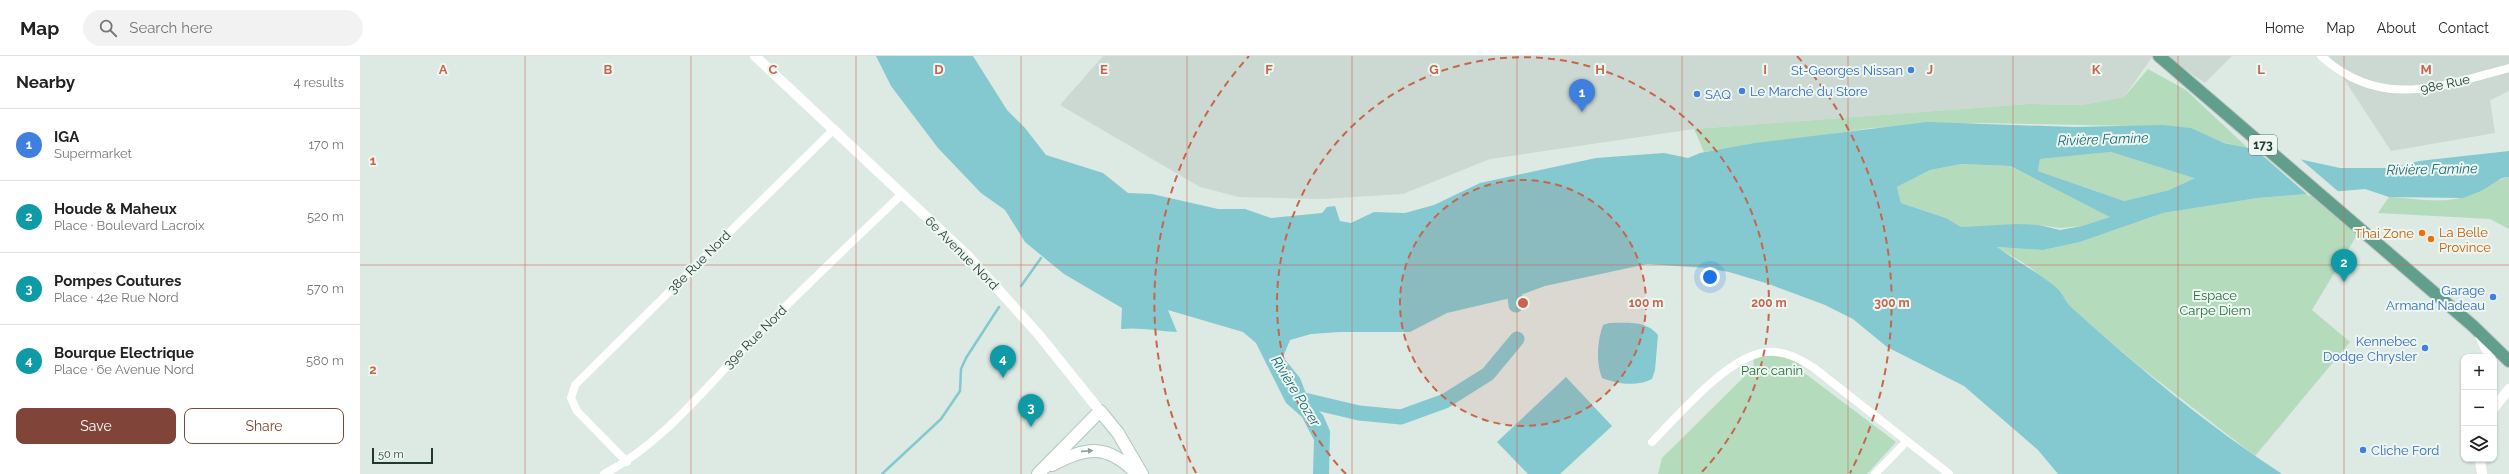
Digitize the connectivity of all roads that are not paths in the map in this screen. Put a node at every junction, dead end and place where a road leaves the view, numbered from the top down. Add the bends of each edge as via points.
1 (756, 56) edge
2 (2159, 56) edge
3 (2321, 56) edge
4 (2509, 68) edge
5 (834, 129) junction
6 (902, 194) junction
7 (2473, 326) junction
8 (2489, 354) edge
9 (2509, 361) edge
10 (2509, 389) edge
11 (2497, 404) edge
12 (1097, 409) junction
13 (1907, 441) junction
14 (1652, 442) dead end
15 (627, 462) junction
16 (2480, 462) edge
17 (604, 474) edge
18 (1038, 474) edge
19 (1137, 474) edge
20 (1142, 474) edge
21 (1875, 474) edge
22 (1949, 474) edge
23 (2482, 474) edge

1 - 5 street, 6e Avenue Nord
2 - 7 main road, 173
3 - 4 street, 98e Rue via 2358,81 2400,91 2422,90
5 - 6 street, 6e Avenue Nord
5 - 15 street, 38e Rue Nord via 575,385 571,398 577,411
6 - 12 street, 6e Avenue Nord via 986,276 1039,335
6 - 15 street, 39e Rue Nord via 756,335 663,431
7 - 8 street
7 - 9 main road, 173
10 - 11 street
12 - 18 main road
12 - 20 main road, 6e Avenue Nord via 1118,433
13 - 14 street via 1814,368 1796,357 1766,351 1733,364
13 - 21 street
13 - 22 street
15 - 17 street, 39e Rue Nord
16 - 23 street
18 -> 19 main road via 1071,455 1091,450 1117,457

